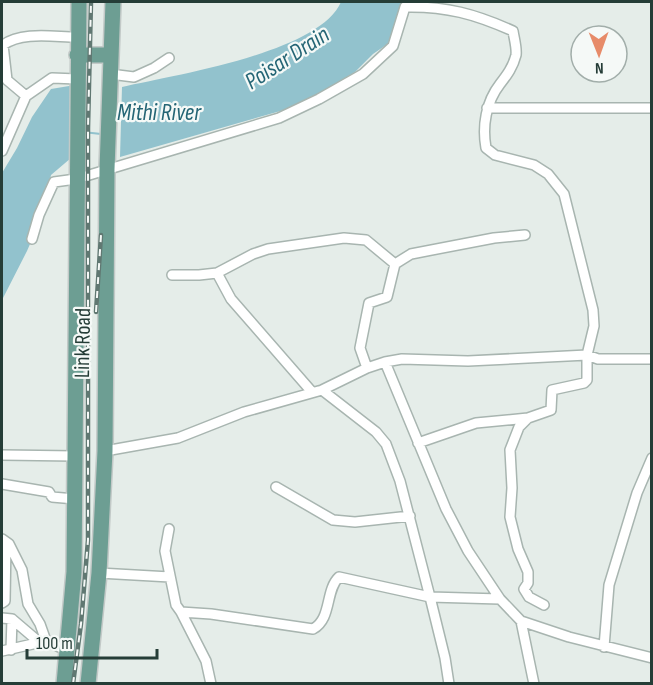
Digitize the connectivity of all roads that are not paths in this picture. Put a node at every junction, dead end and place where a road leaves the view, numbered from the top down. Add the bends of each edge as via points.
1 (79, 2) edge
2 (112, 2) edge
3 (77, 37) junction
4 (77, 55) junction
5 (111, 55) junction
6 (169, 58) dead end
7 (110, 79) junction
8 (77, 82) junction
9 (26, 96) junction
10 (487, 108) junction
11 (651, 108) edge
12 (2, 151) edge
13 (107, 167) junction
14 (76, 172) junction
15 (525, 235) dead end
16 (32, 239) dead end
17 (395, 264) junction
18 (217, 273) junction
19 (172, 275) dead end
20 (587, 355) junction
21 (651, 359) edge
22 (385, 362) junction
23 (366, 368) junction
24 (317, 391) junction
25 (528, 418) junction
26 (418, 443) junction
27 (105, 451) junction
28 (2, 454) edge
29 (651, 458) edge
30 (2, 459) edge
31 (75, 459) junction
32 (2, 484) edge
33 (276, 487) dead end
34 (75, 498) junction
35 (410, 516) junction
36 (169, 529) dead end
37 (4, 541) edge
38 (99, 573) junction
39 (170, 577) junction
40 (430, 597) junction
41 (500, 599) junction
42 (2, 603) edge
43 (544, 606) dead end
44 (181, 612) junction
45 (2, 618) edge
46 (12, 619) junction
47 (521, 621) junction
48 (43, 642) junction
49 (604, 646) junction
50 (6, 651) edge
51 (68, 651) junction
52 (651, 658) edge
53 (64, 684) edge
54 (88, 684) edge
55 (211, 684) edge
56 (449, 684) edge
57 (534, 684) edge

1 - 3 main road, Link Road
2 - 5 main road, Link Road
3 - 4 main road, Link Road
3 - 9 street via 20,37 3,45 7,80
4 - 5 main road
4 - 8 main road, Link Road
5 - 7 main road, Link Road
6 - 7 street via 134,76
7 - 13 main road, Link Road
8 - 9 street via 51,78
8 - 14 main road, Link Road
9 - 12 street
10 - 11 street
10 - 13 street via 517,53 513,31 483,18 433,6 405,7 393,46 363,74 320,99 279,118
10 - 20 street via 486,148 495,155 534,165 548,174 564,194 593,310 594,326
13 - 14 street
13 - 27 main road, Link Road
14 - 16 street via 54,183
14 - 31 main road, Link Road
15 - 17 street via 411,254
17 - 18 street via 366,240 344,238 268,249
17 - 23 street via 387,297 369,303 360,348
18 - 19 street
18 - 24 street via 231,299
20 - 21 street
20 - 22 street
20 - 25 street via 587,380 552,390 551,410
22 - 23 street
22 - 26 street
23 - 24 street
24 - 27 street via 244,412 178,438
24 - 35 street via 376,432 386,444
25 - 26 street via 476,423
25 - 43 street via 519,427 510,450 510,517 528,572 524,589
26 - 41 street via 468,551
27 - 38 main road, Link Road
28 - 31 street
29 - 49 street via 609,585
30 - 31 street
31 - 34 main road, Link Road
32 - 34 street via 48,492 52,497
33 - 35 street via 333,520 355,522
34 - 51 main road, Link Road
35 - 40 street
36 - 39 street via 165,551
37 - 42 street
37 - 48 street via 22,570 28,604
38 - 39 street
38 - 54 main road, Link Road
39 - 44 street
40 - 41 street
40 - 44 street via 339,577 334,581 322,621 313,629
40 - 56 street
41 - 47 street
44 - 55 street via 206,661
45 - 46 street
46 - 48 street
46 - 50 street
47 - 49 street
47 - 57 street
48 - 50 street
48 - 51 street
49 - 52 street
51 - 53 main road, Link Road

